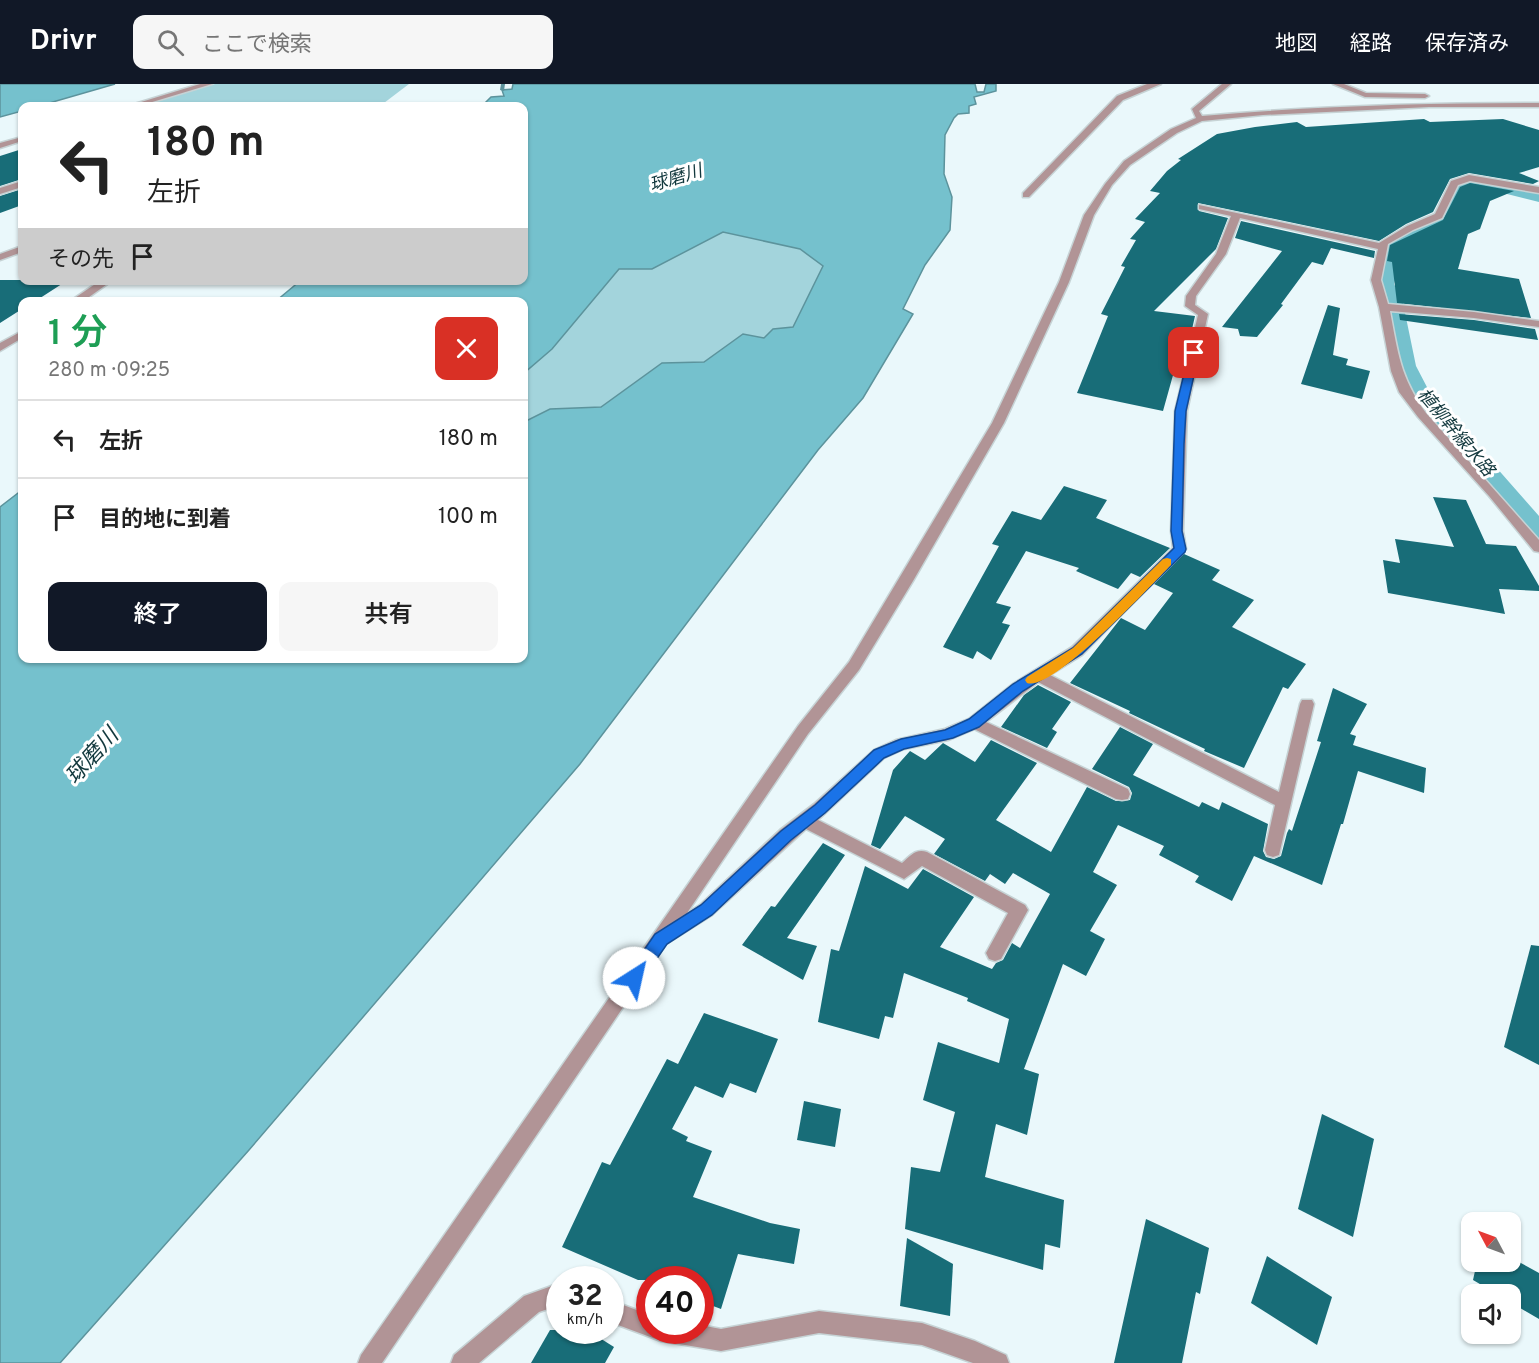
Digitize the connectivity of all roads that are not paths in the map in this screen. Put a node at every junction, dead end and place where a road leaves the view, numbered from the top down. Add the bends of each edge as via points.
1 (208, 84) edge
2 (1157, 84) edge
3 (1227, 84) edge
4 (1337, 84) edge
5 (1539, 98) edge
6 (146, 102) edge
7 (1539, 105) edge
8 (1200, 119) junction
9 (18, 140) edge
10 (0, 146) edge
11 (18, 184) edge
12 (1539, 190) edge
13 (0, 191) edge
14 (1026, 195) dead end
15 (1202, 207) dead end
16 (1236, 216) junction
17 (1383, 247) junction
18 (18, 250) edge
19 (0, 257) edge
20 (100, 285) edge
21 (82, 297) edge
22 (1391, 308) junction
23 (1539, 324) edge
24 (18, 337) edge
25 (0, 348) edge
26 (1539, 548) edge
27 (1039, 676) junction
28 (1307, 704) dead end
29 (974, 723) junction
30 (1122, 794) dead end
31 (1284, 802) junction
32 (805, 821) junction
33 (1273, 850) dead end
34 (661, 939) junction
35 (994, 954) dead end
36 (546, 1299) edge
37 (714, 1339) edge
38 (369, 1363) edge
39 (462, 1363) edge
40 (998, 1363) edge

1 - 6 street
2 - 14 street via 1120,98
3 - 8 street via 1195,111
4 - 5 street via 1375,96
7 - 8 street via 1429,105
8 - 34 street via 1174,131 1127,163 1108,184 1089,215 1064,282 998,423 906,581 854,666 803,730
9 - 10 street
11 - 13 street
12 - 17 street via 1469,178 1454,183 1439,216 1410,228
15 - 16 street
16 - 17 street
16 - 27 street via 1221,254 1191,296 1190,306 1203,314 1180,411 1180,549 1077,651
17 - 22 street via 1376,280
18 - 19 street
20 - 21 street
22 - 23 street
22 - 26 street via 1396,371 1405,392
24 - 25 street
27 - 29 street
27 - 31 street
28 - 31 street
29 - 30 street
29 - 32 street via 879,754
31 - 33 street
32 - 34 street via 706,910
32 - 35 street via 904,872 921,857 1019,910
34 - 38 street
36 - 39 street via 532,1304
37 - 40 street via 819,1322 922,1335

